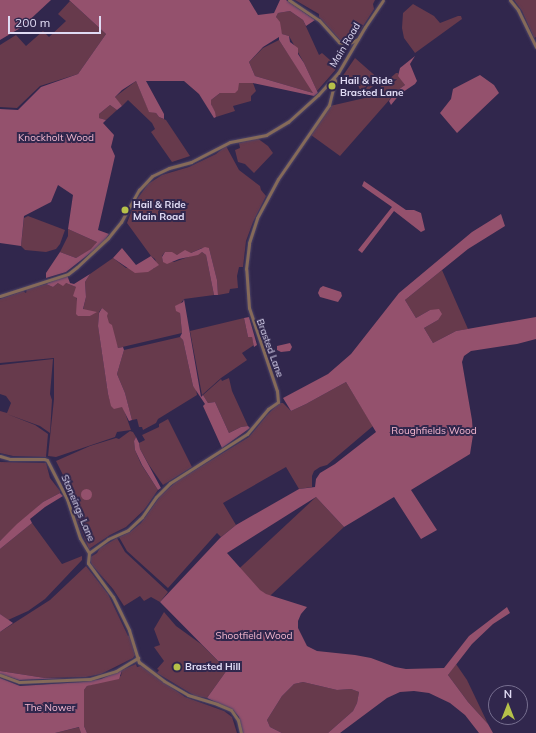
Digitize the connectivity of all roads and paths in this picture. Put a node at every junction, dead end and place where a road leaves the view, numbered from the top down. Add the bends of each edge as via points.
1 (290, 0) edge
2 (383, 0) edge
3 (510, 0) edge
4 (358, 39) junction
5 (536, 47) edge
6 (334, 78) junction
7 (0, 296) edge
8 (0, 456) edge
9 (89, 553) junction
10 (138, 658) junction
11 (0, 675) edge
12 (241, 733) edge

1 - 4 street via 319,20 339,42 348,44
2 - 4 street, Main Road
3 - 5 street via 518,10
4 - 6 street, Main Road
6 - 7 street, Main Road via 288,122 266,134 230,142 191,162 152,176 139,190 121,222 108,238 68,274
6 - 9 street, Brasted Lane via 329,105 278,179 257,218 249,243 246,269 249,308 277,391 278,402 268,409 247,434 170,483 128,530 108,539
8 - 9 street, Stoneings Lane via 10,459 47,460 67,499 80,538
9 - 10 street, Stoneings Lane via 88,563 110,591 129,630
10 - 11 street via 116,671 90,679 19,682
10 - 12 street via 144,666 164,681 188,695 231,710 238,720

